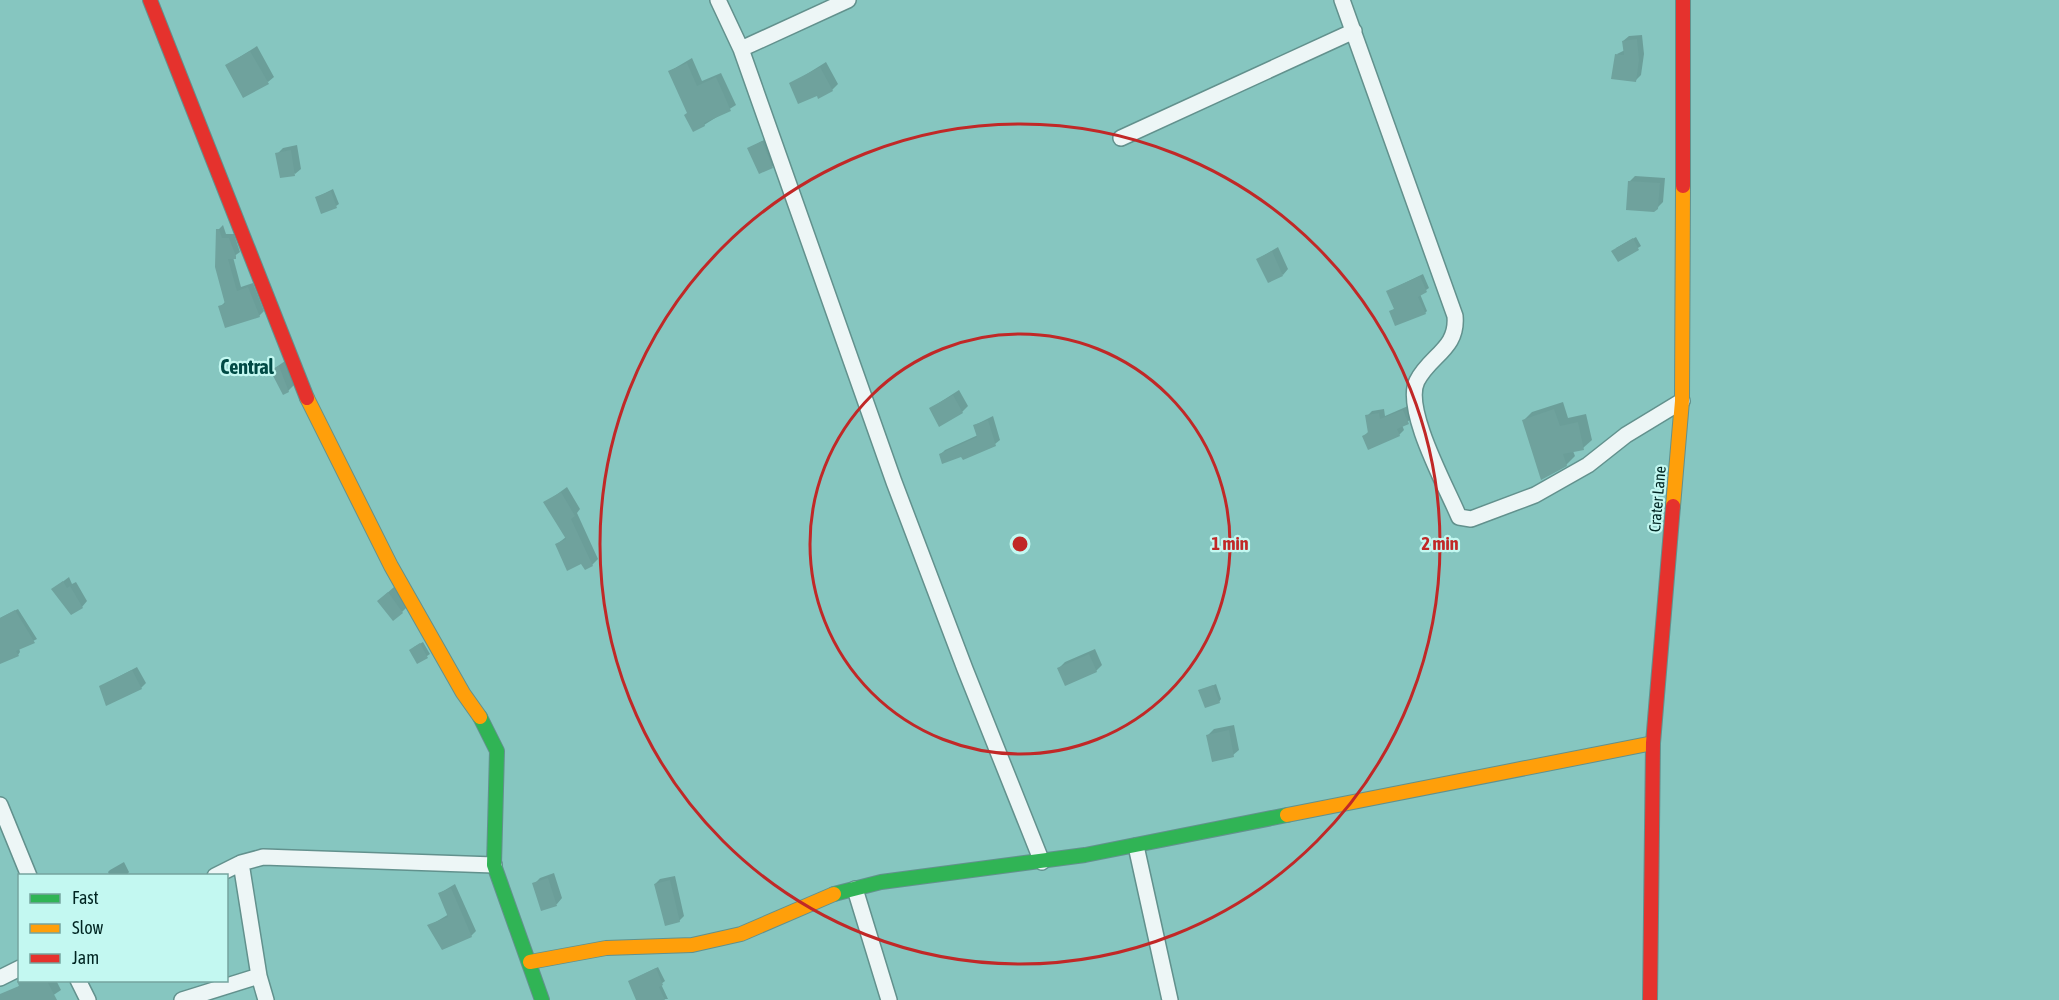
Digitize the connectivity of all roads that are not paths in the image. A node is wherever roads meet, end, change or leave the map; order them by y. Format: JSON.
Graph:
{"nodes":[{"id":1,"x":150,"y":0,"type":"edge"},
{"id":2,"x":718,"y":0,"type":"edge"},
{"id":3,"x":848,"y":0,"type":"edge"},
{"id":4,"x":1342,"y":0,"type":"edge"},
{"id":5,"x":1683,"y":0,"type":"edge"},
{"id":6,"x":1354,"y":31,"type":"junction"},
{"id":7,"x":741,"y":50,"type":"junction"},
{"id":8,"x":1121,"y":138,"type":"dead end"},
{"id":9,"x":1682,"y":401,"type":"junction"},
{"id":10,"x":1653,"y":743,"type":"junction"},
{"id":11,"x":2,"y":814,"type":"edge"},
{"id":12,"x":1136,"y":846,"type":"junction"},
{"id":13,"x":1042,"y":862,"type":"junction"},
{"id":14,"x":241,"y":863,"type":"junction"},
{"id":15,"x":494,"y":865,"type":"junction"},
{"id":16,"x":29,"y":874,"type":"edge"},
{"id":17,"x":219,"y":874,"type":"edge"},
{"id":18,"x":855,"y":889,"type":"junction"},
{"id":19,"x":530,"y":962,"type":"junction"},
{"id":20,"x":18,"y":969,"type":"edge"},
{"id":21,"x":259,"y":976,"type":"junction"},
{"id":22,"x":0,"y":978,"type":"edge"},
{"id":23,"x":79,"y":982,"type":"edge"},
{"id":24,"x":88,"y":1000,"type":"edge"},
{"id":25,"x":182,"y":1000,"type":"edge"},
{"id":26,"x":266,"y":1000,"type":"edge"},
{"id":27,"x":542,"y":1000,"type":"edge"},
{"id":28,"x":889,"y":1000,"type":"edge"},
{"id":29,"x":1170,"y":1000,"type":"edge"},
{"id":30,"x":1650,"y":1000,"type":"edge"}],
"edges":[{"from":1,"to":15,"type":"street"},
{"from":2,"to":7,"type":"street"},
{"from":3,"to":7,"type":"street"},
{"from":4,"to":6,"type":"street"},
{"from":5,"to":9,"type":"street","name":"Crater Lane"},
{"from":6,"to":8,"type":"street"},
{"from":6,"to":9,"type":"street"},
{"from":7,"to":13,"type":"street"},
{"from":9,"to":10,"type":"street","name":"Crater Lane"},
{"from":10,"to":12,"type":"street"},
{"from":10,"to":30,"type":"street","name":"Crater Lane"},
{"from":11,"to":16,"type":"street"},
{"from":12,"to":13,"type":"street"},
{"from":12,"to":29,"type":"street"},
{"from":13,"to":18,"type":"street"},
{"from":14,"to":15,"type":"street"},
{"from":14,"to":17,"type":"street"},
{"from":14,"to":21,"type":"street"},
{"from":15,"to":19,"type":"street"},
{"from":18,"to":19,"type":"street"},
{"from":18,"to":28,"type":"street"},
{"from":19,"to":27,"type":"street"},
{"from":20,"to":22,"type":"street"},
{"from":21,"to":25,"type":"street"},
{"from":21,"to":26,"type":"street"},
{"from":23,"to":24,"type":"street"}]}
